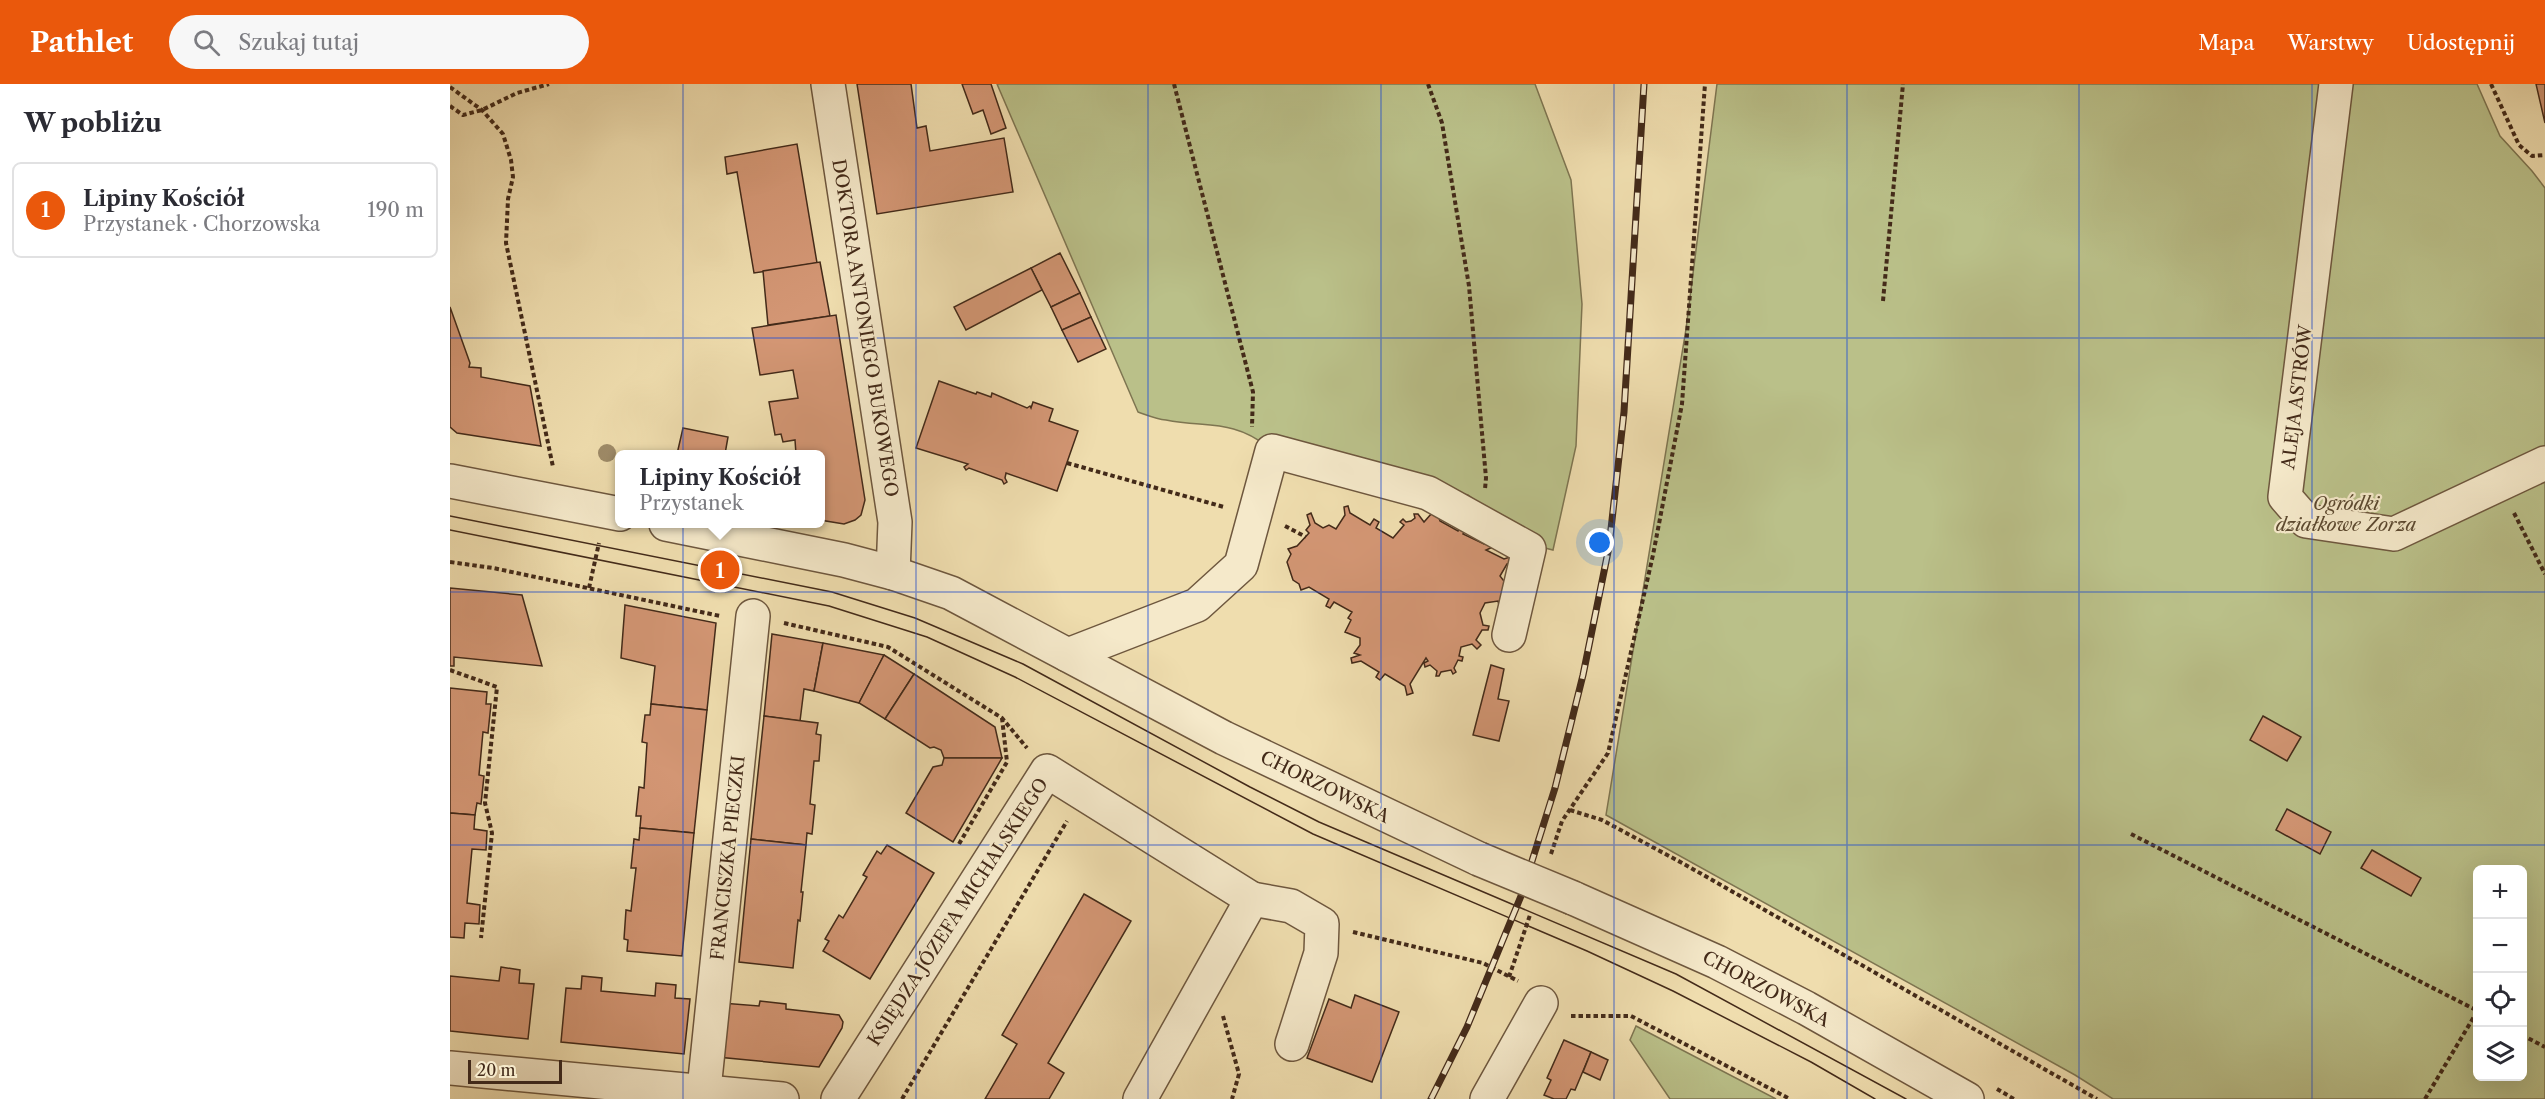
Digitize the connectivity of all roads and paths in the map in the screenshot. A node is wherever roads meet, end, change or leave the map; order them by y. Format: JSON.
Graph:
{"nodes":[{"id":1,"x":549,"y":84,"type":"edge"},
{"id":2,"x":828,"y":84,"type":"edge"},
{"id":3,"x":1174,"y":84,"type":"edge"},
{"id":4,"x":1428,"y":84,"type":"edge"},
{"id":5,"x":1705,"y":84,"type":"edge"},
{"id":6,"x":1903,"y":84,"type":"edge"},
{"id":7,"x":2336,"y":84,"type":"edge"},
{"id":8,"x":2491,"y":84,"type":"edge"},
{"id":9,"x":450,"y":87,"type":"edge"},
{"id":10,"x":450,"y":106,"type":"edge"},
{"id":11,"x":482,"y":110,"type":"junction"},
{"id":12,"x":2545,"y":154,"type":"edge"},
{"id":13,"x":1883,"y":301,"type":"dead end"},
{"id":14,"x":1272,"y":451,"type":"junction"},
{"id":15,"x":1067,"y":463,"type":"dead end"},
{"id":16,"x":2545,"y":463,"type":"edge"},
{"id":17,"x":553,"y":467,"type":"dead end"},
{"id":18,"x":450,"y":481,"type":"edge"},
{"id":19,"x":2500,"y":485,"type":"junction"},
{"id":20,"x":615,"y":513,"type":"edge"},
{"id":21,"x":1255,"y":516,"type":"junction"},
{"id":22,"x":1481,"y":521,"type":"junction"},
{"id":23,"x":686,"y":528,"type":"edge"},
{"id":24,"x":1306,"y":537,"type":"dead end"},
{"id":25,"x":450,"y":562,"type":"edge"},
{"id":26,"x":893,"y":573,"type":"junction"},
{"id":27,"x":2545,"y":574,"type":"edge"},
{"id":28,"x":753,"y":616,"type":"junction"},
{"id":29,"x":1509,"y":635,"type":"dead end"},
{"id":30,"x":1068,"y":655,"type":"junction"},
{"id":31,"x":450,"y":670,"type":"edge"},
{"id":32,"x":1002,"y":718,"type":"junction"},
{"id":33,"x":1047,"y":771,"type":"junction"},
{"id":34,"x":1083,"y":794,"type":"junction"},
{"id":35,"x":1570,"y":810,"type":"junction"},
{"id":36,"x":1562,"y":821,"type":"dead end"},
{"id":37,"x":2131,"y":834,"type":"dead end"},
{"id":38,"x":953,"y":853,"type":"dead end"},
{"id":39,"x":1252,"y":899,"type":"junction"},
{"id":40,"x":481,"y":938,"type":"dead end"},
{"id":41,"x":1211,"y":972,"type":"junction"},
{"id":42,"x":1541,"y":1002,"type":"dead end"},
{"id":43,"x":2473,"y":1008,"type":"edge"},
{"id":44,"x":2473,"y":1017,"type":"edge"},
{"id":45,"x":2527,"y":1037,"type":"edge"},
{"id":46,"x":1292,"y":1044,"type":"dead end"},
{"id":47,"x":2545,"y":1047,"type":"edge"},
{"id":48,"x":450,"y":1068,"type":"edge"},
{"id":49,"x":1145,"y":1091,"type":"edge"},
{"id":50,"x":703,"y":1096,"type":"edge"},
{"id":51,"x":782,"y":1099,"type":"edge"},
{"id":52,"x":838,"y":1099,"type":"edge"},
{"id":53,"x":902,"y":1099,"type":"edge"},
{"id":54,"x":1232,"y":1099,"type":"edge"},
{"id":55,"x":1487,"y":1099,"type":"edge"},
{"id":56,"x":1967,"y":1099,"type":"edge"},
{"id":57,"x":2097,"y":1099,"type":"edge"},
{"id":58,"x":2425,"y":1099,"type":"edge"}],
"edges":[{"from":1,"to":11,"type":"path"},
{"from":2,"to":26,"type":"street","name":"DOKTORA ANTONIEGO BUKOWEGO"},
{"from":3,"to":14,"type":"path"},
{"from":4,"to":22,"type":"path"},
{"from":5,"to":35,"type":"path"},
{"from":6,"to":13,"type":"path"},
{"from":7,"to":19,"type":"street","name":"ALEJA ASTRÓW"},
{"from":8,"to":12,"type":"path"},
{"from":9,"to":11,"type":"path"},
{"from":10,"to":11,"type":"path"},
{"from":11,"to":17,"type":"path"},
{"from":14,"to":21,"type":"street"},
{"from":14,"to":22,"type":"street"},
{"from":15,"to":21,"type":"path"},
{"from":16,"to":19,"type":"street","name":"ALEJA ASTRÓW"},
{"from":18,"to":20,"type":"street"},
{"from":19,"to":27,"type":"path"},
{"from":21,"to":24,"type":"path"},
{"from":21,"to":30,"type":"street"},
{"from":22,"to":29,"type":"street"},
{"from":23,"to":26,"type":"street","name":"CHORZOWSKA"},
{"from":25,"to":28,"type":"path"},
{"from":26,"to":30,"type":"street","name":"CHORZOWSKA"},
{"from":28,"to":32,"type":"path"},
{"from":28,"to":50,"type":"street","name":"FRANCISZKA PIECZKI"},
{"from":30,"to":56,"type":"street","name":"CHORZOWSKA","bridge":true},
{"from":31,"to":40,"type":"path"},
{"from":32,"to":33,"type":"path"},
{"from":32,"to":38,"type":"path"},
{"from":33,"to":34,"type":"street","name":"KSIĘDZA JÓZEFA MICHALSKIEGO"},
{"from":33,"to":52,"type":"street","name":"KSIĘDZA JÓZEFA MICHALSKIEGO"},
{"from":34,"to":39,"type":"street","name":"KSIĘDZA JÓZEFA MICHALSKIEGO"},
{"from":34,"to":53,"type":"path"},
{"from":35,"to":36,"type":"path"},
{"from":35,"to":57,"type":"path"},
{"from":37,"to":43,"type":"path"},
{"from":39,"to":41,"type":"street"},
{"from":39,"to":46,"type":"street"},
{"from":41,"to":49,"type":"street"},
{"from":41,"to":54,"type":"path"},
{"from":42,"to":55,"type":"street"},
{"from":44,"to":58,"type":"path"},
{"from":45,"to":47,"type":"path"},
{"from":48,"to":50,"type":"street"},
{"from":50,"to":51,"type":"street"}]}
